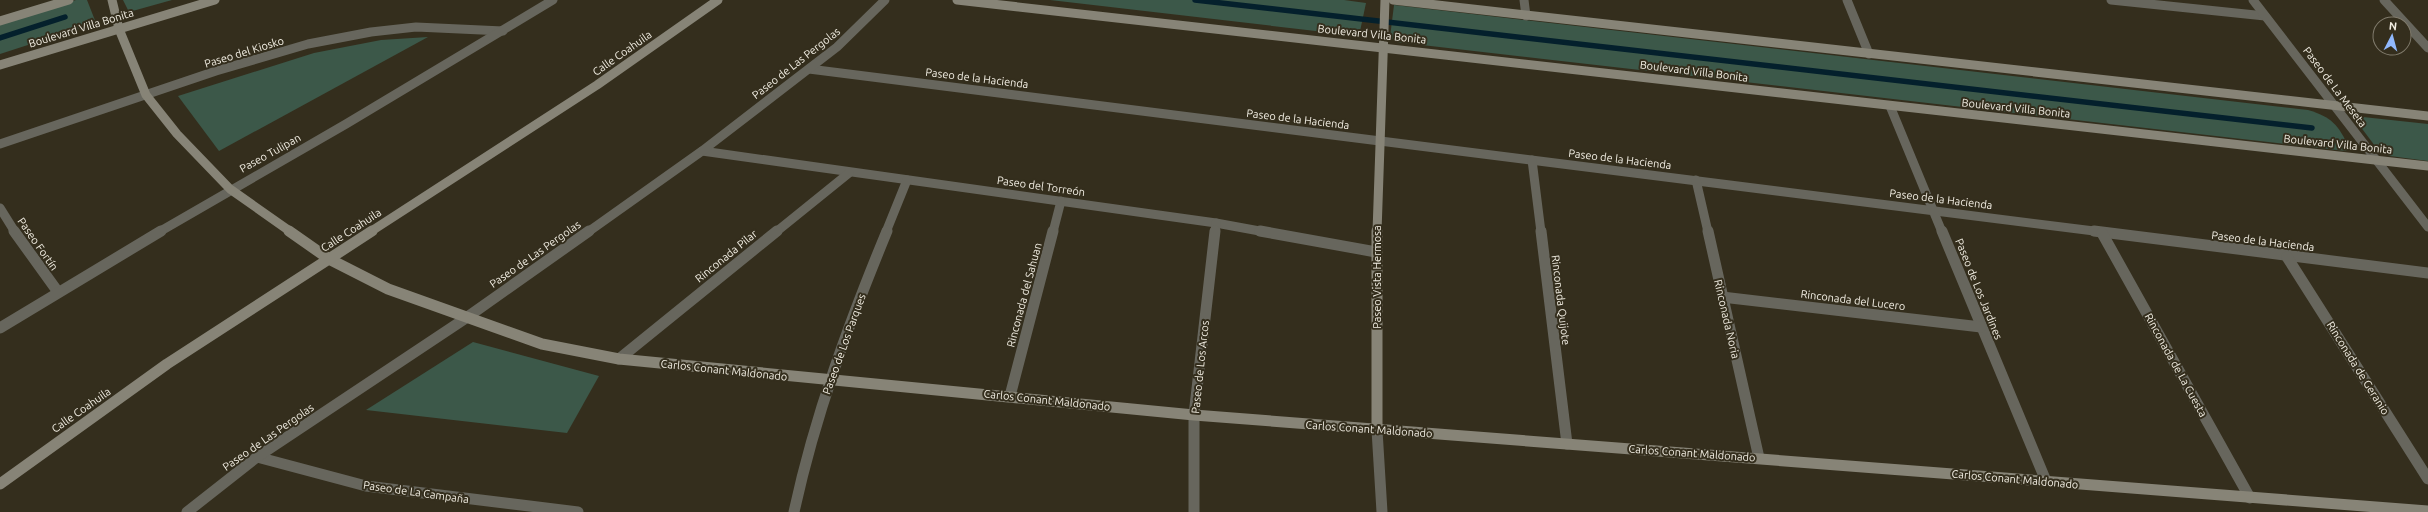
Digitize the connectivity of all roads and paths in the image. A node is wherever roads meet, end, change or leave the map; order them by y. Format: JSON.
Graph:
{"nodes":[{"id":1,"x":69,"y":0,"type":"edge"},
{"id":2,"x":112,"y":0,"type":"edge"},
{"id":3,"x":215,"y":0,"type":"edge"},
{"id":4,"x":553,"y":0,"type":"edge"},
{"id":5,"x":718,"y":0,"type":"edge"},
{"id":6,"x":885,"y":0,"type":"edge"},
{"id":7,"x":957,"y":0,"type":"edge"},
{"id":8,"x":1524,"y":0,"type":"edge"},
{"id":9,"x":1847,"y":0,"type":"edge"},
{"id":10,"x":2114,"y":0,"type":"edge"},
{"id":11,"x":2253,"y":0,"type":"edge"},
{"id":12,"x":2384,"y":0,"type":"edge"},
{"id":13,"x":1388,"y":1,"type":"edge"},
{"id":14,"x":1526,"y":16,"type":"junction"},
{"id":15,"x":2265,"y":16,"type":"junction"},
{"id":16,"x":0,"y":21,"type":"edge"},
{"id":17,"x":117,"y":24,"type":"junction"},
{"id":18,"x":503,"y":31,"type":"junction"},
{"id":19,"x":1382,"y":45,"type":"junction"},
{"id":20,"x":2428,"y":48,"type":"edge"},
{"id":21,"x":1869,"y":54,"type":"junction"},
{"id":22,"x":0,"y":65,"type":"edge"},
{"id":23,"x":808,"y":70,"type":"junction"},
{"id":24,"x":146,"y":95,"type":"junction"},
{"id":25,"x":1890,"y":106,"type":"junction"},
{"id":26,"x":2336,"y":106,"type":"junction"},
{"id":27,"x":2428,"y":116,"type":"edge"},
{"id":28,"x":1379,"y":141,"type":"junction"},
{"id":29,"x":0,"y":144,"type":"edge"},
{"id":30,"x":702,"y":151,"type":"junction"},
{"id":31,"x":1532,"y":160,"type":"junction"},
{"id":32,"x":2376,"y":160,"type":"junction"},
{"id":33,"x":2428,"y":166,"type":"edge"},
{"id":34,"x":849,"y":173,"type":"junction"},
{"id":35,"x":907,"y":180,"type":"junction"},
{"id":36,"x":1696,"y":180,"type":"junction"},
{"id":37,"x":230,"y":188,"type":"junction"},
{"id":38,"x":1061,"y":201,"type":"junction"},
{"id":39,"x":0,"y":208,"type":"edge"},
{"id":40,"x":1934,"y":210,"type":"junction"},
{"id":41,"x":1216,"y":223,"type":"junction"},
{"id":42,"x":2428,"y":227,"type":"edge"},
{"id":43,"x":2102,"y":233,"type":"junction"},
{"id":44,"x":1376,"y":252,"type":"junction"},
{"id":45,"x":2287,"y":257,"type":"junction"},
{"id":46,"x":329,"y":259,"type":"junction"},
{"id":47,"x":2428,"y":273,"type":"edge"},
{"id":48,"x":58,"y":292,"type":"junction"},
{"id":49,"x":1722,"y":297,"type":"junction"},
{"id":50,"x":466,"y":318,"type":"junction"},
{"id":51,"x":1981,"y":327,"type":"junction"},
{"id":52,"x":0,"y":328,"type":"edge"},
{"id":53,"x":619,"y":359,"type":"junction"},
{"id":54,"x":829,"y":381,"type":"junction"},
{"id":55,"x":1010,"y":396,"type":"junction"},
{"id":56,"x":1194,"y":415,"type":"junction"},
{"id":57,"x":1377,"y":430,"type":"junction"},
{"id":58,"x":1567,"y":444,"type":"junction"},
{"id":59,"x":257,"y":457,"type":"junction"},
{"id":60,"x":1759,"y":458,"type":"junction"},
{"id":61,"x":2428,"y":479,"type":"edge"},
{"id":62,"x":2046,"y":481,"type":"junction"},
{"id":63,"x":0,"y":484,"type":"edge"},
{"id":64,"x":2250,"y":498,"type":"junction"},
{"id":65,"x":2428,"y":511,"type":"edge"},
{"id":66,"x":187,"y":512,"type":"edge"},
{"id":67,"x":578,"y":512,"type":"edge"},
{"id":68,"x":794,"y":512,"type":"edge"},
{"id":69,"x":1194,"y":512,"type":"edge"},
{"id":70,"x":1382,"y":512,"type":"edge"}],
"edges":[{"from":1,"to":16,"type":"street"},
{"from":2,"to":17,"type":"street","name":"Carlos Conant Maldonado"},
{"from":3,"to":17,"type":"street","name":"Boulevard Villa Bonita"},
{"from":4,"to":18,"type":"street","name":"Paseo Tulipan"},
{"from":5,"to":46,"type":"street","name":"Calle Coahuila"},
{"from":6,"to":23,"type":"street","name":"Paseo de Las Pergolas"},
{"from":7,"to":19,"type":"street","name":"Boulevard Villa Bonita"},
{"from":8,"to":14,"type":"street"},
{"from":9,"to":21,"type":"street"},
{"from":10,"to":15,"type":"street"},
{"from":11,"to":15,"type":"street","name":"Paseo de La Meseta"},
{"from":12,"to":20,"type":"street"},
{"from":13,"to":14,"type":"street"},
{"from":13,"to":19,"type":"street","name":"Paseo Vista Hermosa"},
{"from":14,"to":21,"type":"street"},
{"from":15,"to":26,"type":"street","name":"Paseo de La Meseta"},
{"from":17,"to":22,"type":"street","name":"Boulevard Villa Bonita"},
{"from":17,"to":24,"type":"street","name":"Carlos Conant Maldonado"},
{"from":18,"to":24,"type":"street","name":"Paseo del Kiosko"},
{"from":18,"to":37,"type":"street","name":"Paseo Tulipan"},
{"from":19,"to":25,"type":"street","name":"Boulevard Villa Bonita"},
{"from":19,"to":28,"type":"street","name":"Paseo Vista Hermosa"},
{"from":21,"to":26,"type":"street"},
{"from":23,"to":28,"type":"street","name":"Paseo de la Hacienda"},
{"from":23,"to":30,"type":"street","name":"Paseo de Las Pergolas"},
{"from":24,"to":29,"type":"street","name":"Paseo del Kiosko"},
{"from":24,"to":37,"type":"street","name":"Carlos Conant Maldonado"},
{"from":25,"to":32,"type":"street","name":"Boulevard Villa Bonita"},
{"from":25,"to":40,"type":"street","name":"Paseo de Los Jardines"},
{"from":26,"to":27,"type":"street"},
{"from":26,"to":32,"type":"street","name":"Paseo de La Meseta"},
{"from":28,"to":31,"type":"street","name":"Paseo de la Hacienda"},
{"from":28,"to":44,"type":"street","name":"Paseo Vista Hermosa"},
{"from":30,"to":34,"type":"street","name":"Paseo del Torreón"},
{"from":30,"to":50,"type":"street","name":"Paseo de Las Pergolas"},
{"from":31,"to":36,"type":"street","name":"Paseo de la Hacienda"},
{"from":31,"to":58,"type":"street","name":"Rinconada Quijote"},
{"from":32,"to":33,"type":"street","name":"Boulevard Villa Bonita"},
{"from":32,"to":42,"type":"street","name":"Paseo de La Meseta"},
{"from":34,"to":35,"type":"street","name":"Paseo del Torreón"},
{"from":34,"to":53,"type":"street","name":"Rinconada Pilar"},
{"from":35,"to":38,"type":"street","name":"Paseo del Torreón"},
{"from":35,"to":54,"type":"street","name":"Paseo de Los Parques"},
{"from":36,"to":40,"type":"street","name":"Paseo de la Hacienda"},
{"from":36,"to":49,"type":"street","name":"Rinconada Noria"},
{"from":37,"to":46,"type":"street","name":"Carlos Conant Maldonado"},
{"from":37,"to":48,"type":"street","name":"Paseo Tulipan"},
{"from":38,"to":41,"type":"street","name":"Paseo del Torreón"},
{"from":38,"to":55,"type":"street","name":"Rinconada del Sahuan"},
{"from":39,"to":48,"type":"street","name":"Paseo Fortín"},
{"from":40,"to":43,"type":"street","name":"Paseo de la Hacienda"},
{"from":40,"to":51,"type":"street","name":"Paseo de Los Jardines"},
{"from":41,"to":44,"type":"street","name":"Paseo del Torreón"},
{"from":41,"to":56,"type":"street","name":"Paseo de Los Arcos"},
{"from":43,"to":45,"type":"street","name":"Paseo de la Hacienda"},
{"from":43,"to":64,"type":"street","name":"Rinconada de La Cuesta"},
{"from":44,"to":57,"type":"street","name":"Paseo Vista Hermosa"},
{"from":45,"to":47,"type":"street","name":"Paseo de la Hacienda"},
{"from":45,"to":61,"type":"street","name":"Rinconada de Geranio"},
{"from":46,"to":50,"type":"street","name":"Carlos Conant Maldonado"},
{"from":46,"to":63,"type":"street","name":"Calle Coahuila"},
{"from":48,"to":52,"type":"street","name":"Paseo Tulipan"},
{"from":49,"to":51,"type":"street","name":"Rinconada del Lucero"},
{"from":49,"to":60,"type":"street","name":"Rinconada Noria"},
{"from":50,"to":53,"type":"street","name":"Carlos Conant Maldonado"},
{"from":50,"to":59,"type":"street","name":"Paseo de Las Pergolas"},
{"from":51,"to":62,"type":"street","name":"Paseo de Los Jardines"},
{"from":53,"to":54,"type":"street","name":"Carlos Conant Maldonado"},
{"from":54,"to":55,"type":"street","name":"Carlos Conant Maldonado"},
{"from":54,"to":68,"type":"street","name":"Paseo de Los Parques"},
{"from":55,"to":56,"type":"street","name":"Carlos Conant Maldonado"},
{"from":56,"to":57,"type":"street","name":"Carlos Conant Maldonado"},
{"from":56,"to":69,"type":"street","name":"Paseo de Los Arcos"},
{"from":57,"to":58,"type":"street","name":"Carlos Conant Maldonado"},
{"from":57,"to":70,"type":"street","name":"Paseo Vista Hermosa"},
{"from":58,"to":60,"type":"street","name":"Carlos Conant Maldonado"},
{"from":59,"to":66,"type":"street","name":"Paseo de Las Pergolas"},
{"from":59,"to":67,"type":"street","name":"Paseo de La Campaña"},
{"from":60,"to":62,"type":"street","name":"Carlos Conant Maldonado"},
{"from":62,"to":64,"type":"street","name":"Carlos Conant Maldonado"},
{"from":64,"to":65,"type":"street","name":"Carlos Conant Maldonado"}]}
